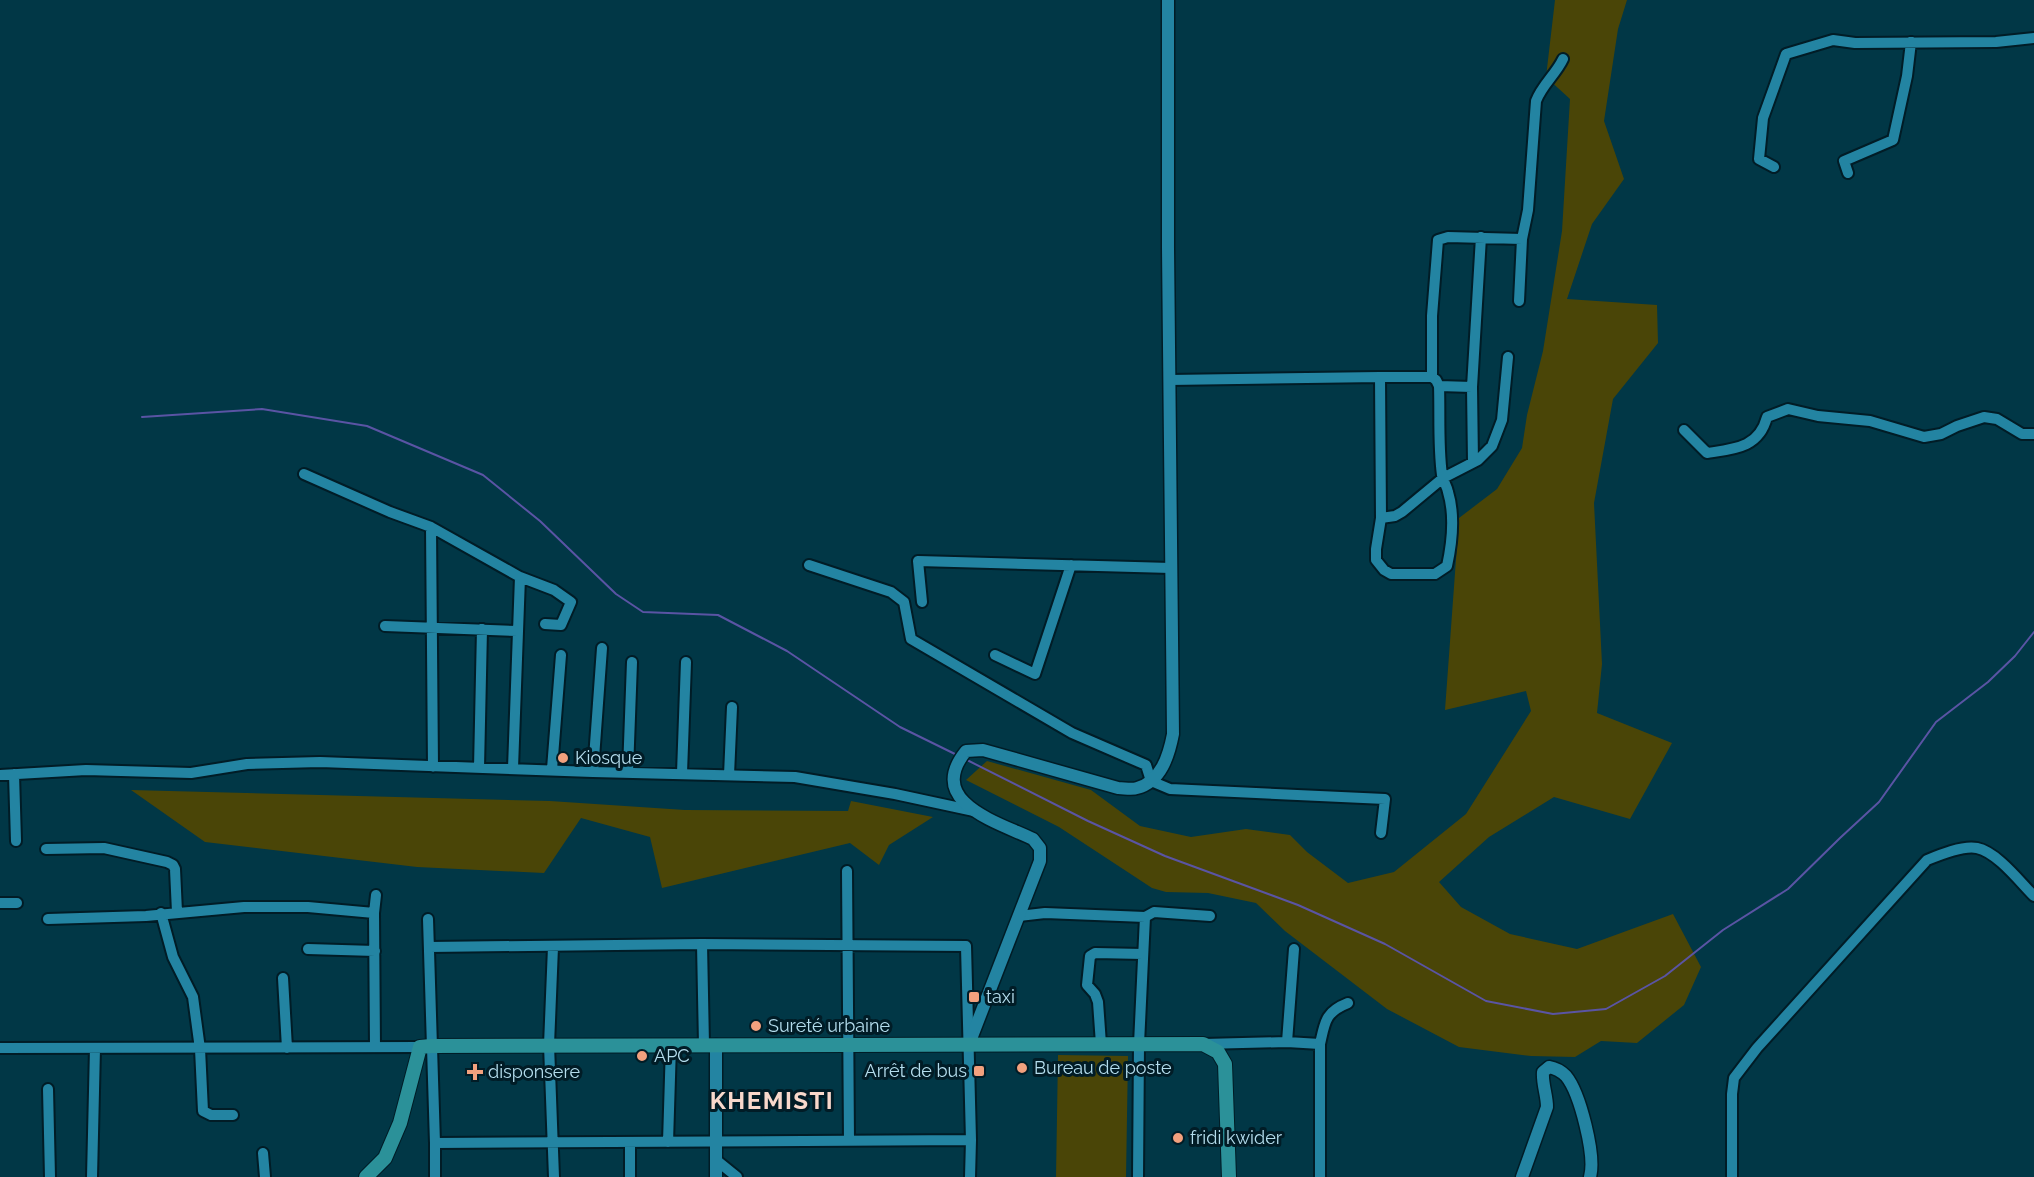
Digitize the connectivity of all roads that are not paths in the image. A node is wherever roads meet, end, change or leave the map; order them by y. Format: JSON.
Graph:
{"nodes":[{"id":1,"x":1168,"y":0,"type":"edge"},
{"id":2,"x":2034,"y":38,"type":"edge"},
{"id":3,"x":1911,"y":42,"type":"junction"},
{"id":4,"x":1563,"y":59,"type":"dead end"},
{"id":5,"x":1774,"y":167,"type":"dead end"},
{"id":6,"x":1848,"y":173,"type":"dead end"},
{"id":7,"x":1481,"y":237,"type":"junction"},
{"id":8,"x":1522,"y":239,"type":"junction"},
{"id":9,"x":1519,"y":301,"type":"dead end"},
{"id":10,"x":1508,"y":357,"type":"dead end"},
{"id":11,"x":1380,"y":377,"type":"junction"},
{"id":12,"x":1432,"y":377,"type":"junction"},
{"id":13,"x":1169,"y":381,"type":"junction"},
{"id":14,"x":1439,"y":386,"type":"junction"},
{"id":15,"x":1472,"y":387,"type":"junction"},
{"id":16,"x":1684,"y":430,"type":"dead end"},
{"id":17,"x":2034,"y":435,"type":"edge"},
{"id":18,"x":1473,"y":462,"type":"junction"},
{"id":19,"x":304,"y":474,"type":"dead end"},
{"id":20,"x":1443,"y":478,"type":"junction"},
{"id":21,"x":1381,"y":518,"type":"junction"},
{"id":22,"x":431,"y":527,"type":"junction"},
{"id":23,"x":809,"y":565,"type":"dead end"},
{"id":24,"x":1071,"y":565,"type":"junction"},
{"id":25,"x":1171,"y":568,"type":"junction"},
{"id":26,"x":520,"y":577,"type":"junction"},
{"id":27,"x":922,"y":602,"type":"dead end"},
{"id":28,"x":545,"y":624,"type":"dead end"},
{"id":29,"x":385,"y":626,"type":"dead end"},
{"id":30,"x":432,"y":628,"type":"junction"},
{"id":31,"x":482,"y":629,"type":"junction"},
{"id":32,"x":517,"y":630,"type":"junction"},
{"id":33,"x":603,"y":648,"type":"dead end"},
{"id":34,"x":561,"y":655,"type":"dead end"},
{"id":35,"x":995,"y":655,"type":"dead end"},
{"id":36,"x":632,"y":662,"type":"dead end"},
{"id":37,"x":686,"y":662,"type":"dead end"},
{"id":38,"x":732,"y":708,"type":"dead end"},
{"id":39,"x":433,"y":767,"type":"junction"},
{"id":40,"x":479,"y":768,"type":"junction"},
{"id":41,"x":513,"y":768,"type":"junction"},
{"id":42,"x":552,"y":769,"type":"junction"},
{"id":43,"x":628,"y":771,"type":"junction"},
{"id":44,"x":593,"y":772,"type":"junction"},
{"id":45,"x":682,"y":773,"type":"junction"},
{"id":46,"x":14,"y":774,"type":"junction"},
{"id":47,"x":0,"y":775,"type":"edge"},
{"id":48,"x":729,"y":775,"type":"junction"},
{"id":49,"x":1151,"y":781,"type":"junction"},
{"id":50,"x":974,"y":811,"type":"junction"},
{"id":51,"x":1381,"y":833,"type":"dead end"},
{"id":52,"x":16,"y":841,"type":"dead end"},
{"id":53,"x":46,"y":849,"type":"dead end"},
{"id":54,"x":847,"y":871,"type":"dead end"},
{"id":55,"x":376,"y":895,"type":"dead end"},
{"id":56,"x":2034,"y":896,"type":"edge"},
{"id":57,"x":0,"y":903,"type":"edge"},
{"id":58,"x":17,"y":903,"type":"dead end"},
{"id":59,"x":177,"y":912,"type":"junction"},
{"id":60,"x":161,"y":913,"type":"junction"},
{"id":61,"x":375,"y":913,"type":"junction"},
{"id":62,"x":1019,"y":916,"type":"junction"},
{"id":63,"x":1210,"y":916,"type":"dead end"},
{"id":64,"x":1144,"y":917,"type":"junction"},
{"id":65,"x":48,"y":919,"type":"dead end"},
{"id":66,"x":428,"y":919,"type":"dead end"},
{"id":67,"x":702,"y":944,"type":"junction"},
{"id":68,"x":847,"y":946,"type":"junction"},
{"id":69,"x":429,"y":947,"type":"junction"},
{"id":70,"x":553,"y":947,"type":"junction"},
{"id":71,"x":308,"y":949,"type":"dead end"},
{"id":72,"x":1294,"y":949,"type":"dead end"},
{"id":73,"x":375,"y":951,"type":"junction"},
{"id":74,"x":1143,"y":954,"type":"junction"},
{"id":75,"x":283,"y":978,"type":"dead end"},
{"id":76,"x":1348,"y":1003,"type":"dead end"},
{"id":77,"x":1287,"y":1042,"type":"junction"},
{"id":78,"x":847,"y":1044,"type":"junction"},
{"id":79,"x":969,"y":1044,"type":"junction"},
{"id":80,"x":1101,"y":1044,"type":"junction"},
{"id":81,"x":1139,"y":1044,"type":"junction"},
{"id":82,"x":1203,"y":1044,"type":"junction"},
{"id":83,"x":1320,"y":1044,"type":"junction"},
{"id":84,"x":549,"y":1045,"type":"junction"},
{"id":85,"x":671,"y":1045,"type":"junction"},
{"id":86,"x":710,"y":1045,"type":"junction"},
{"id":87,"x":426,"y":1046,"type":"junction"},
{"id":88,"x":375,"y":1047,"type":"junction"},
{"id":89,"x":0,"y":1048,"type":"edge"},
{"id":90,"x":95,"y":1048,"type":"junction"},
{"id":91,"x":200,"y":1048,"type":"junction"},
{"id":92,"x":287,"y":1048,"type":"junction"},
{"id":93,"x":48,"y":1089,"type":"dead end"},
{"id":94,"x":233,"y":1115,"type":"dead end"},
{"id":95,"x":849,"y":1140,"type":"junction"},
{"id":96,"x":971,"y":1140,"type":"junction"},
{"id":97,"x":716,"y":1141,"type":"junction"},
{"id":98,"x":630,"y":1142,"type":"junction"},
{"id":99,"x":668,"y":1142,"type":"junction"},
{"id":100,"x":435,"y":1143,"type":"junction"},
{"id":101,"x":554,"y":1143,"type":"junction"},
{"id":102,"x":263,"y":1153,"type":"dead end"},
{"id":103,"x":716,"y":1160,"type":"junction"},
{"id":104,"x":50,"y":1177,"type":"edge"},
{"id":105,"x":92,"y":1177,"type":"edge"},
{"id":106,"x":265,"y":1177,"type":"edge"},
{"id":107,"x":366,"y":1177,"type":"edge"},
{"id":108,"x":435,"y":1177,"type":"edge"},
{"id":109,"x":554,"y":1177,"type":"edge"},
{"id":110,"x":630,"y":1177,"type":"edge"},
{"id":111,"x":716,"y":1177,"type":"edge"},
{"id":112,"x":736,"y":1177,"type":"edge"},
{"id":113,"x":970,"y":1177,"type":"edge"},
{"id":114,"x":1138,"y":1177,"type":"edge"},
{"id":115,"x":1228,"y":1177,"type":"edge"},
{"id":116,"x":1320,"y":1177,"type":"edge"},
{"id":117,"x":1522,"y":1177,"type":"edge"},
{"id":118,"x":1590,"y":1177,"type":"edge"},
{"id":119,"x":1732,"y":1177,"type":"edge"}],
"edges":[{"from":1,"to":13,"type":"street"},
{"from":2,"to":3,"type":"street"},
{"from":3,"to":5,"type":"street"},
{"from":3,"to":6,"type":"street"},
{"from":4,"to":8,"type":"street"},
{"from":7,"to":8,"type":"street"},
{"from":7,"to":12,"type":"street"},
{"from":7,"to":15,"type":"street"},
{"from":8,"to":9,"type":"street"},
{"from":10,"to":18,"type":"street"},
{"from":11,"to":12,"type":"street"},
{"from":11,"to":13,"type":"street"},
{"from":11,"to":21,"type":"street"},
{"from":12,"to":14,"type":"street"},
{"from":13,"to":25,"type":"street"},
{"from":14,"to":15,"type":"street"},
{"from":14,"to":20,"type":"street"},
{"from":15,"to":18,"type":"street"},
{"from":16,"to":17,"type":"street"},
{"from":18,"to":20,"type":"street"},
{"from":19,"to":22,"type":"street"},
{"from":20,"to":21,"type":"street"},
{"from":20,"to":21,"type":"street"},
{"from":22,"to":26,"type":"street"},
{"from":22,"to":30,"type":"street"},
{"from":23,"to":49,"type":"street"},
{"from":24,"to":25,"type":"street"},
{"from":24,"to":27,"type":"street"},
{"from":24,"to":35,"type":"street"},
{"from":25,"to":49,"type":"street"},
{"from":26,"to":28,"type":"street"},
{"from":26,"to":32,"type":"street"},
{"from":29,"to":30,"type":"street"},
{"from":30,"to":31,"type":"street"},
{"from":30,"to":39,"type":"street"},
{"from":31,"to":32,"type":"street"},
{"from":31,"to":40,"type":"street"},
{"from":32,"to":41,"type":"street"},
{"from":33,"to":44,"type":"street"},
{"from":34,"to":42,"type":"street"},
{"from":36,"to":43,"type":"street"},
{"from":37,"to":45,"type":"street"},
{"from":38,"to":48,"type":"street"},
{"from":39,"to":40,"type":"street"},
{"from":39,"to":46,"type":"street"},
{"from":40,"to":41,"type":"street"},
{"from":41,"to":42,"type":"street"},
{"from":42,"to":44,"type":"street"},
{"from":43,"to":44,"type":"street"},
{"from":43,"to":45,"type":"street"},
{"from":45,"to":48,"type":"street"},
{"from":46,"to":47,"type":"street"},
{"from":46,"to":52,"type":"street"},
{"from":48,"to":50,"type":"street"},
{"from":49,"to":50,"type":"street"},
{"from":49,"to":51,"type":"street"},
{"from":50,"to":62,"type":"street"},
{"from":53,"to":59,"type":"street"},
{"from":54,"to":68,"type":"street"},
{"from":55,"to":61,"type":"street"},
{"from":56,"to":119,"type":"street"},
{"from":57,"to":58,"type":"street"},
{"from":59,"to":60,"type":"street"},
{"from":59,"to":61,"type":"street"},
{"from":60,"to":65,"type":"street"},
{"from":60,"to":91,"type":"street"},
{"from":61,"to":73,"type":"street"},
{"from":62,"to":64,"type":"street"},
{"from":62,"to":79,"type":"street"},
{"from":63,"to":64,"type":"street"},
{"from":64,"to":74,"type":"street"},
{"from":66,"to":69,"type":"street"},
{"from":67,"to":68,"type":"street"},
{"from":67,"to":70,"type":"street"},
{"from":67,"to":86,"type":"street"},
{"from":68,"to":78,"type":"street"},
{"from":68,"to":79,"type":"street"},
{"from":69,"to":70,"type":"street"},
{"from":69,"to":87,"type":"street"},
{"from":70,"to":84,"type":"street"},
{"from":71,"to":73,"type":"street"},
{"from":72,"to":77,"type":"street"},
{"from":73,"to":88,"type":"street"},
{"from":74,"to":80,"type":"street"},
{"from":74,"to":81,"type":"street"},
{"from":75,"to":92,"type":"street"},
{"from":76,"to":83,"type":"street"},
{"from":77,"to":82,"type":"street"},
{"from":77,"to":83,"type":"street"},
{"from":78,"to":79,"type":"main road"},
{"from":78,"to":86,"type":"main road"},
{"from":78,"to":95,"type":"street"},
{"from":79,"to":80,"type":"main road"},
{"from":79,"to":96,"type":"street"},
{"from":80,"to":81,"type":"main road"},
{"from":81,"to":82,"type":"main road"},
{"from":81,"to":114,"type":"street"},
{"from":82,"to":115,"type":"main road"},
{"from":83,"to":116,"type":"street"},
{"from":84,"to":85,"type":"main road"},
{"from":84,"to":87,"type":"main road"},
{"from":84,"to":101,"type":"street"},
{"from":85,"to":86,"type":"main road"},
{"from":85,"to":99,"type":"street"},
{"from":86,"to":97,"type":"street"},
{"from":87,"to":88,"type":"street"},
{"from":87,"to":100,"type":"street"},
{"from":87,"to":107,"type":"main road"},
{"from":88,"to":92,"type":"street"},
{"from":89,"to":90,"type":"street"},
{"from":90,"to":91,"type":"street"},
{"from":90,"to":105,"type":"street"},
{"from":91,"to":92,"type":"street"},
{"from":91,"to":94,"type":"street"},
{"from":93,"to":104,"type":"street"},
{"from":95,"to":96,"type":"street"},
{"from":95,"to":97,"type":"street"},
{"from":96,"to":113,"type":"street"},
{"from":97,"to":99,"type":"street"},
{"from":97,"to":103,"type":"street"},
{"from":98,"to":99,"type":"street"},
{"from":98,"to":101,"type":"street"},
{"from":98,"to":110,"type":"street"},
{"from":100,"to":101,"type":"street"},
{"from":100,"to":108,"type":"street"},
{"from":101,"to":109,"type":"street"},
{"from":102,"to":106,"type":"street"},
{"from":103,"to":111,"type":"street"},
{"from":103,"to":112,"type":"street"},
{"from":117,"to":118,"type":"street"}]}
